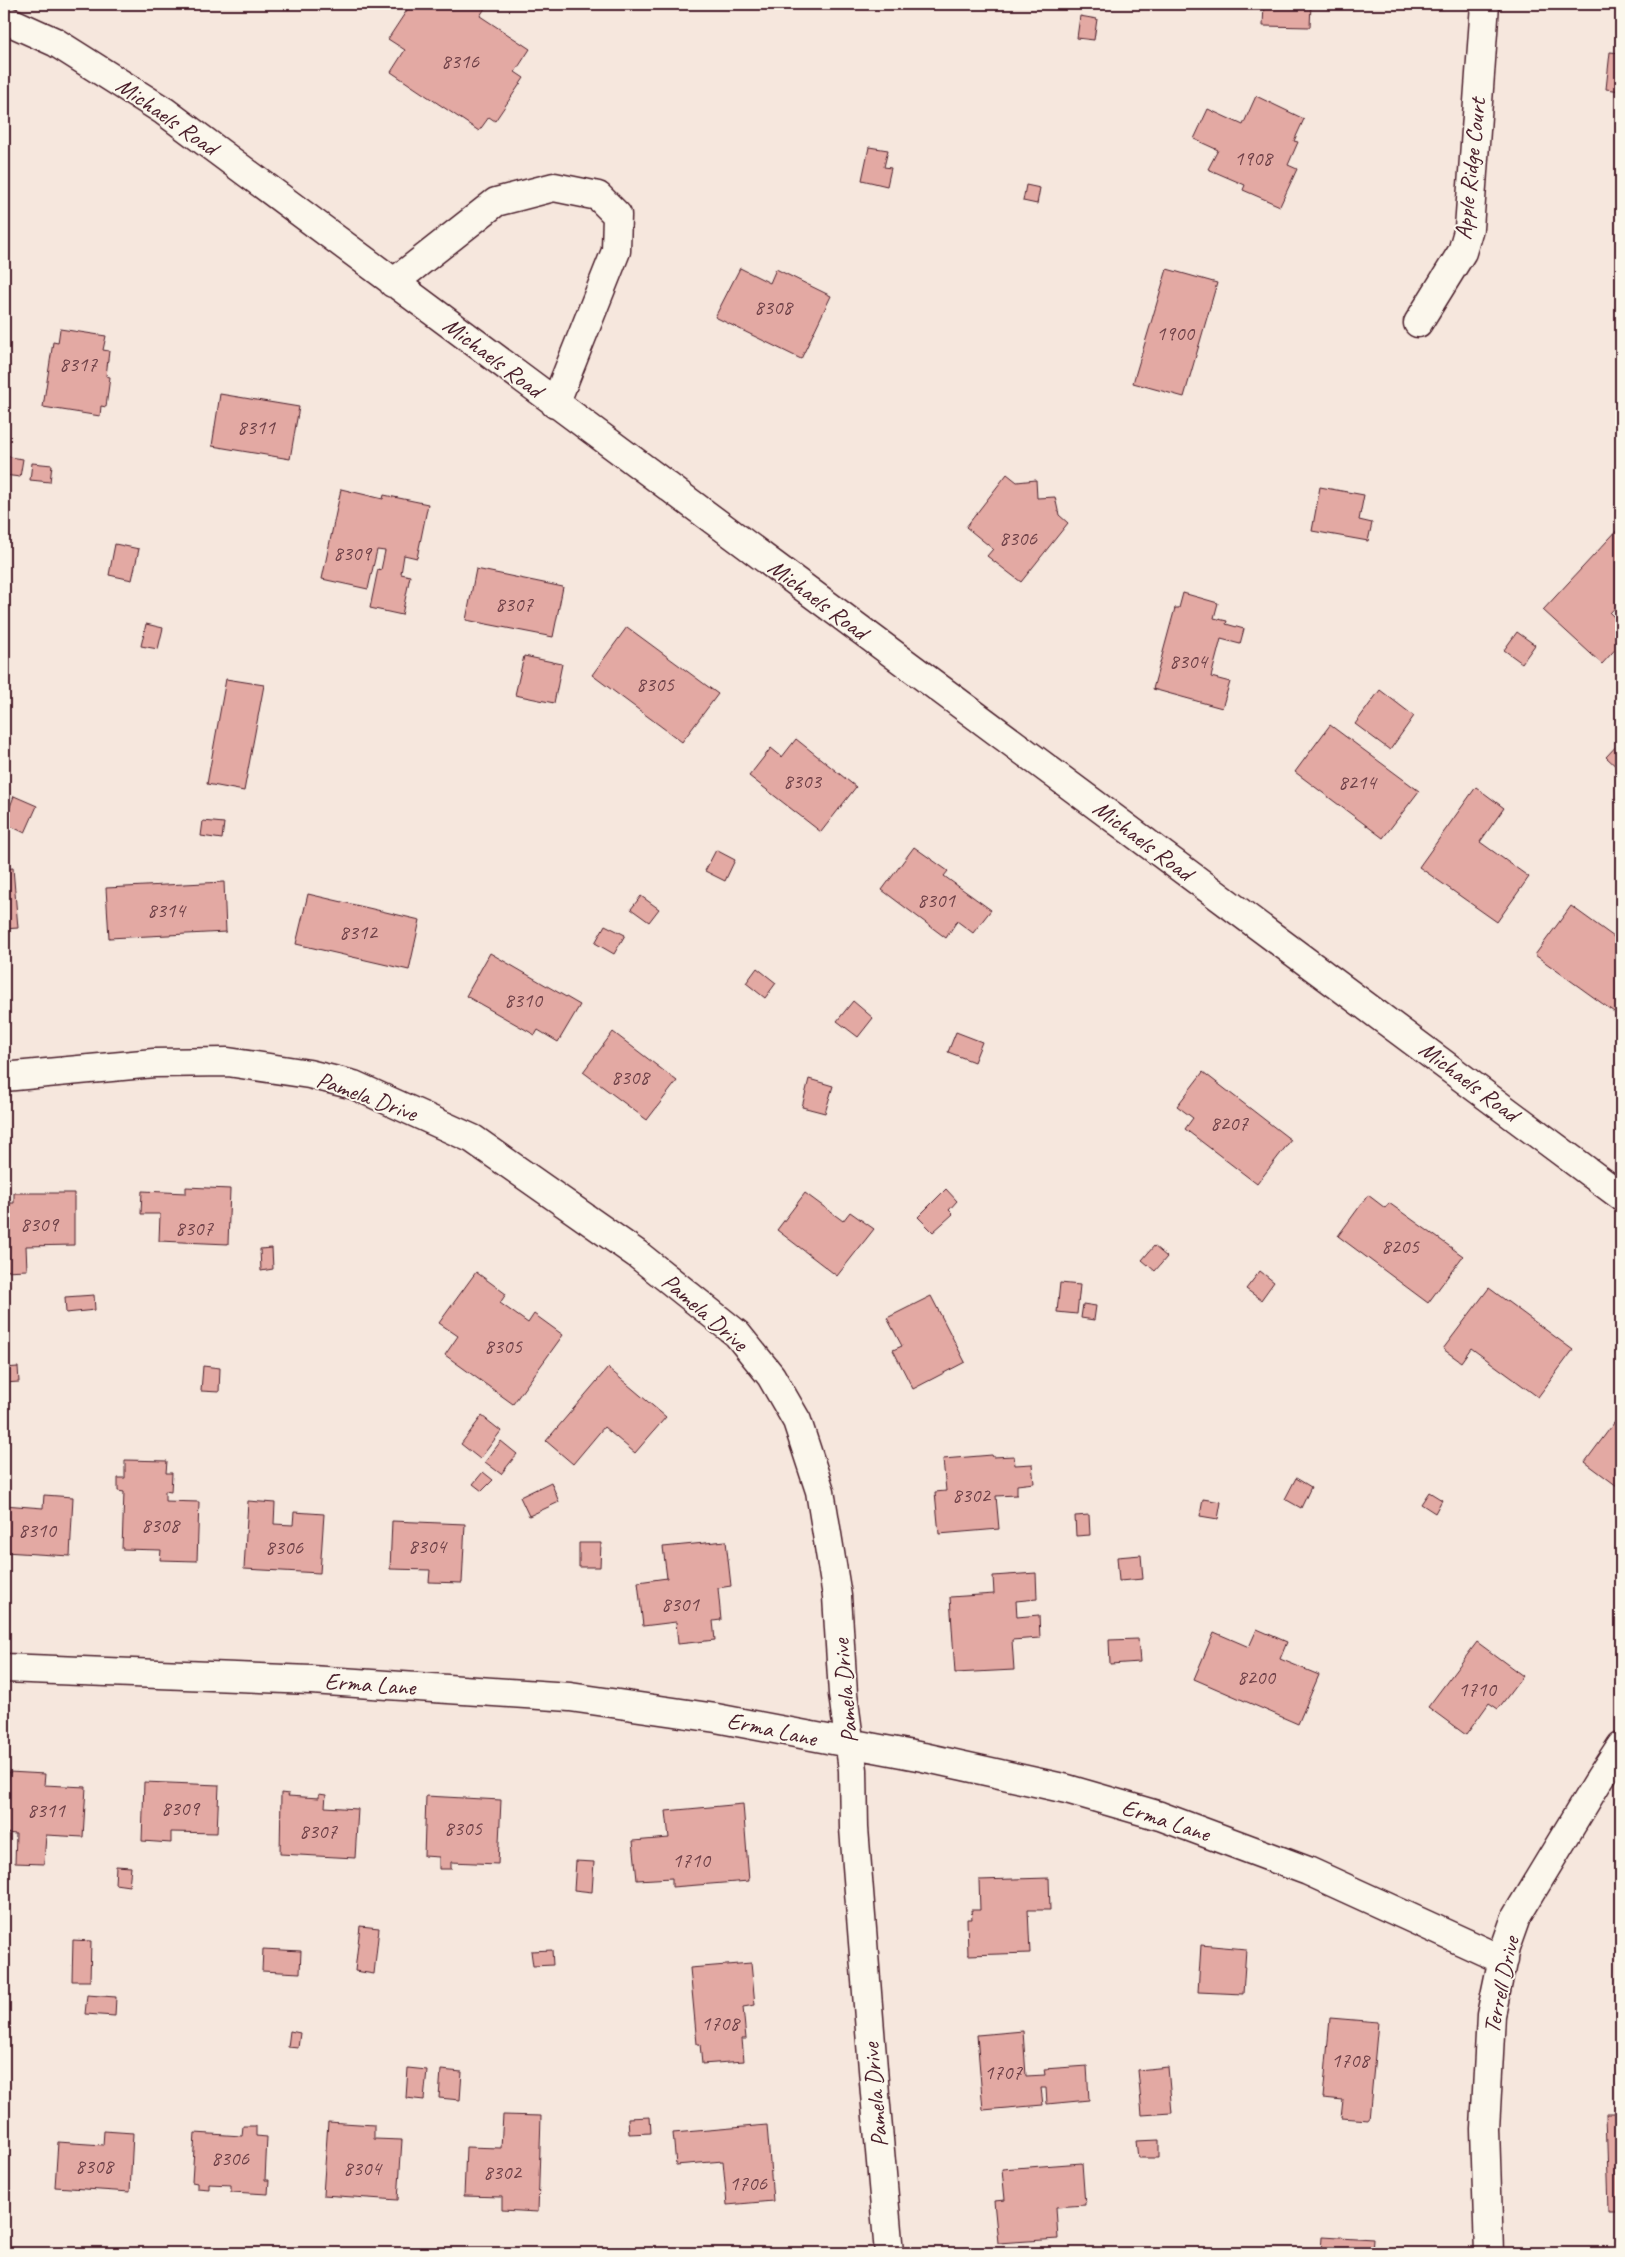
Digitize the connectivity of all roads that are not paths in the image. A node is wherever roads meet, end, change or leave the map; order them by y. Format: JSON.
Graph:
{"nodes":[{"id":1,"x":1485,"y":4,"type":"edge"},
{"id":2,"x":4,"y":19,"type":"edge"},
{"id":3,"x":393,"y":282,"type":"junction"},
{"id":4,"x":1418,"y":323,"type":"dead end"},
{"id":5,"x":555,"y":404,"type":"junction"},
{"id":6,"x":4,"y":1076,"type":"edge"},
{"id":7,"x":1621,"y":1196,"type":"edge"},
{"id":8,"x":4,"y":1668,"type":"edge"},
{"id":9,"x":850,"y":1745,"type":"junction"},
{"id":10,"x":1621,"y":1746,"type":"edge"},
{"id":11,"x":1504,"y":1960,"type":"junction"},
{"id":12,"x":890,"y":2253,"type":"edge"},
{"id":13,"x":1488,"y":2253,"type":"edge"}],
"edges":[{"from":1,"to":4,"type":"street","name":"Apple Ridge Court"},
{"from":2,"to":3,"type":"street","name":"Michaels Road"},
{"from":3,"to":5,"type":"street","name":"Michaels Road"},
{"from":3,"to":5,"type":"street"},
{"from":5,"to":7,"type":"street","name":"Michaels Road"},
{"from":6,"to":9,"type":"street","name":"Pamela Drive"},
{"from":8,"to":9,"type":"street","name":"Erma Lane"},
{"from":9,"to":11,"type":"street","name":"Erma Lane"},
{"from":9,"to":12,"type":"street","name":"Pamela Drive"},
{"from":10,"to":11,"type":"street","name":"Terrell Drive"},
{"from":11,"to":13,"type":"street","name":"Terrell Drive"}]}
